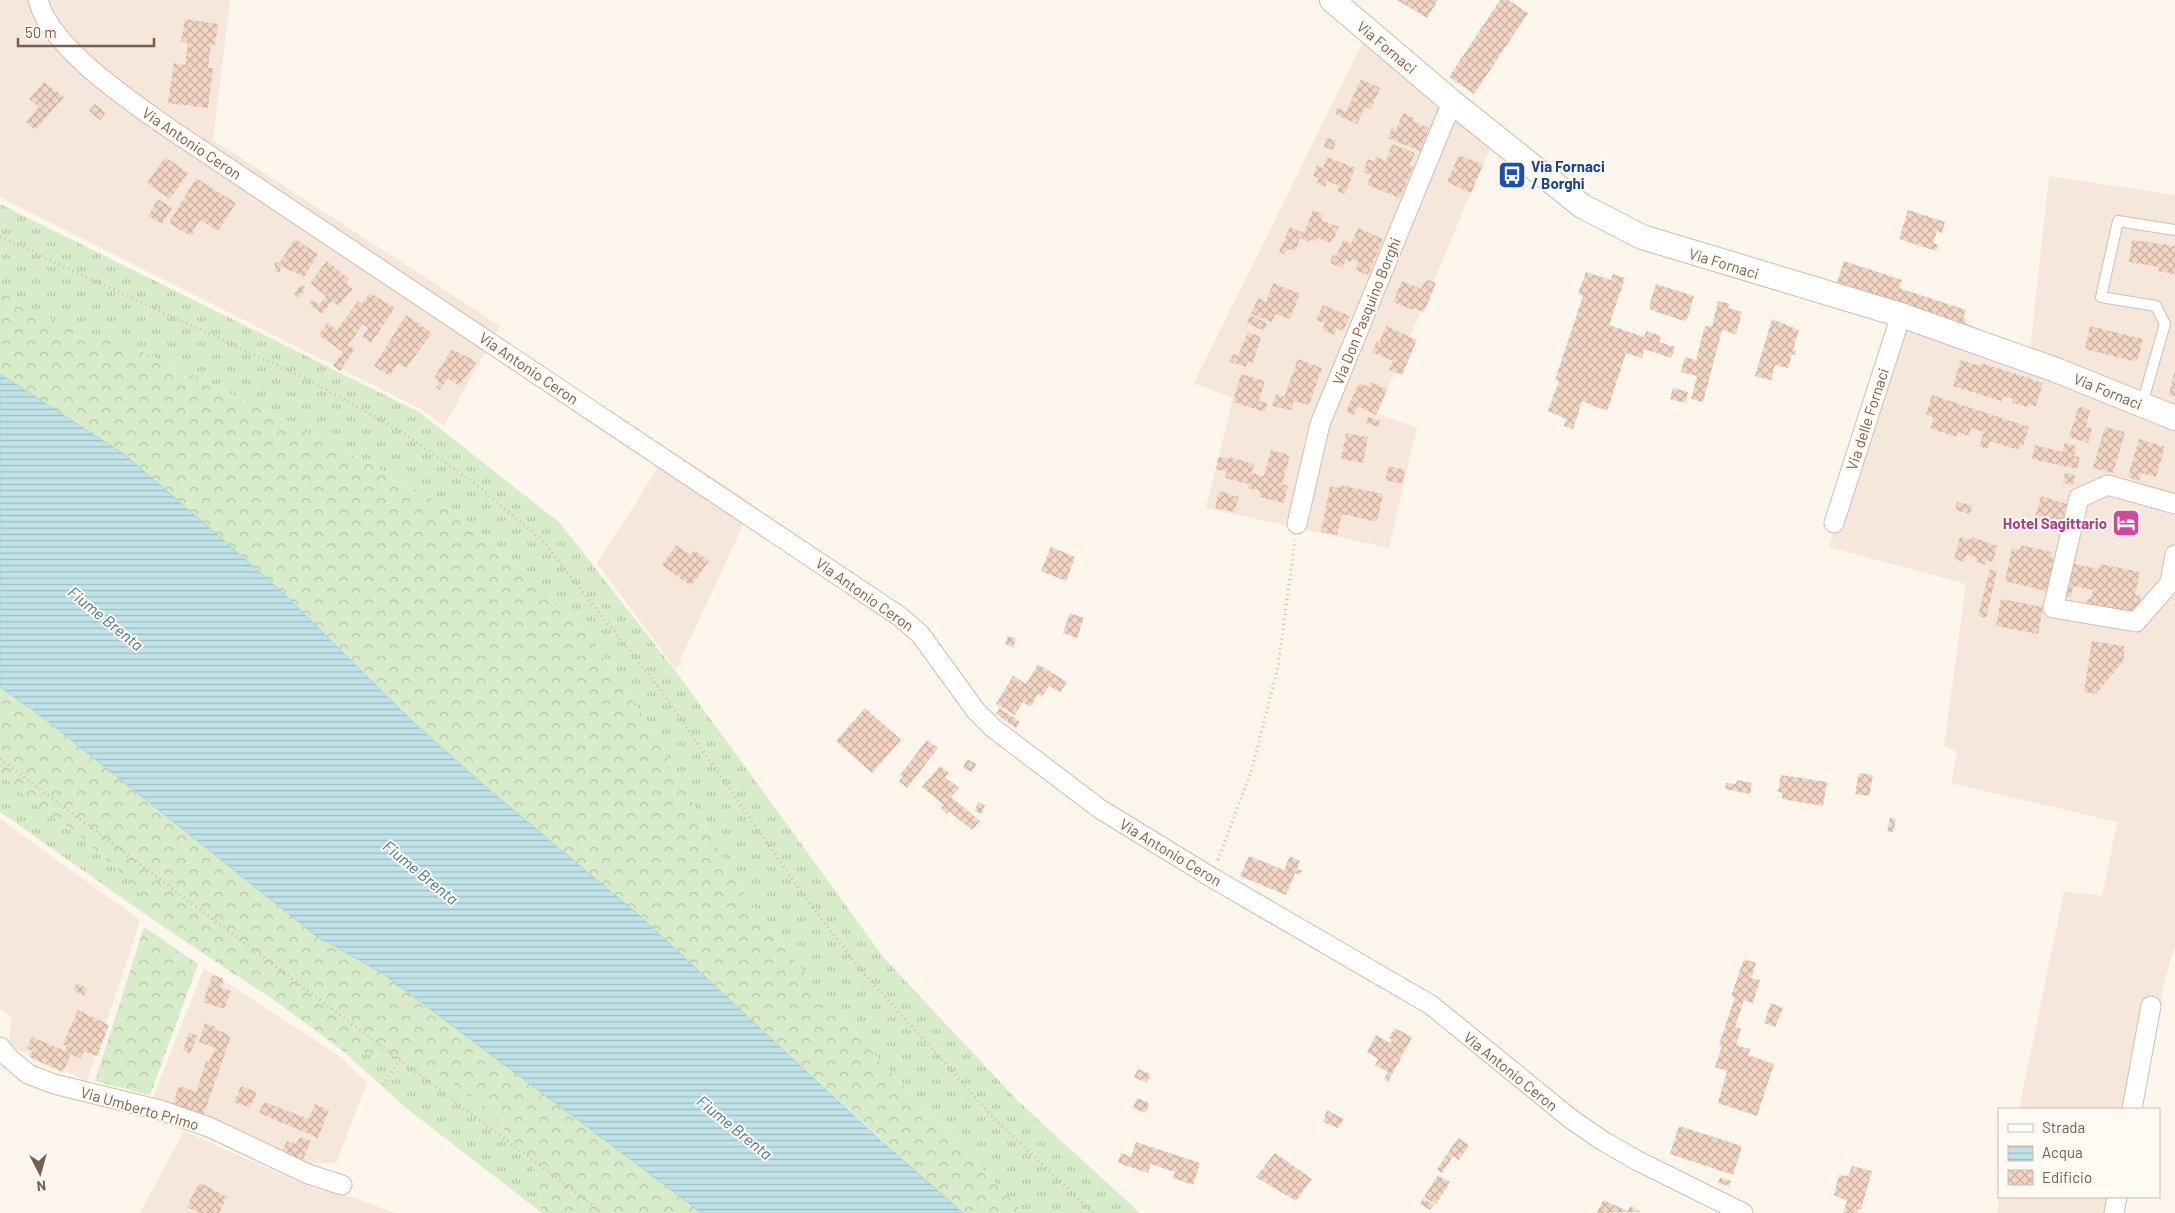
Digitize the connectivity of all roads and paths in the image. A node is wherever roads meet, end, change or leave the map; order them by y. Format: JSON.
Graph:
{"nodes":[{"id":1,"x":38,"y":0,"type":"edge"},
{"id":2,"x":1335,"y":1,"type":"edge"},
{"id":3,"x":1452,"y":102,"type":"junction"},
{"id":4,"x":2175,"y":230,"type":"edge"},
{"id":5,"x":0,"y":236,"type":"edge"},
{"id":6,"x":1901,"y":316,"type":"junction"},
{"id":7,"x":2142,"y":404,"type":"junction"},
{"id":8,"x":2175,"y":418,"type":"edge"},
{"id":9,"x":2175,"y":504,"type":"edge"},
{"id":10,"x":1834,"y":523,"type":"dead end"},
{"id":11,"x":1297,"y":524,"type":"joint"},
{"id":12,"x":2175,"y":555,"type":"edge"},
{"id":13,"x":2172,"y":585,"type":"edge"},
{"id":14,"x":0,"y":759,"type":"edge"},
{"id":15,"x":1211,"y":878,"type":"junction"},
{"id":16,"x":2151,"y":1006,"type":"dead end"},
{"id":17,"x":0,"y":1047,"type":"edge"},
{"id":18,"x":400,"y":1060,"type":"junction"},
{"id":19,"x":383,"y":1085,"type":"dead end"},
{"id":20,"x":2132,"y":1108,"type":"edge"},
{"id":21,"x":342,"y":1185,"type":"dead end"},
{"id":22,"x":2117,"y":1198,"type":"edge"},
{"id":23,"x":603,"y":1213,"type":"edge"},
{"id":24,"x":1094,"y":1213,"type":"edge"},
{"id":25,"x":1743,"y":1213,"type":"edge"},
{"id":26,"x":2114,"y":1213,"type":"edge"}],
"edges":[{"from":1,"to":15,"type":"street","name":"Via Antonio Ceron"},
{"from":2,"to":3,"type":"street","name":"Via Fornaci"},
{"from":3,"to":6,"type":"street","name":"Via Fornaci"},
{"from":3,"to":11,"type":"street","name":"Via Don Pasquino Borghi"},
{"from":4,"to":7,"type":"lane"},
{"from":5,"to":24,"type":"path"},
{"from":6,"to":7,"type":"street","name":"Via Fornaci"},
{"from":6,"to":10,"type":"street","name":"Via delle Fornaci"},
{"from":7,"to":8,"type":"street","name":"Via Fornaci"},
{"from":9,"to":13,"type":"street"},
{"from":11,"to":15,"type":"path"},
{"from":12,"to":13,"type":"street"},
{"from":14,"to":18,"type":"path"},
{"from":15,"to":25,"type":"street","name":"Via Antonio Ceron"},
{"from":16,"to":20,"type":"street"},
{"from":17,"to":21,"type":"street","name":"Via Umberto Primo"},
{"from":18,"to":19,"type":"path"},
{"from":18,"to":23,"type":"path"},
{"from":22,"to":26,"type":"street"}]}
